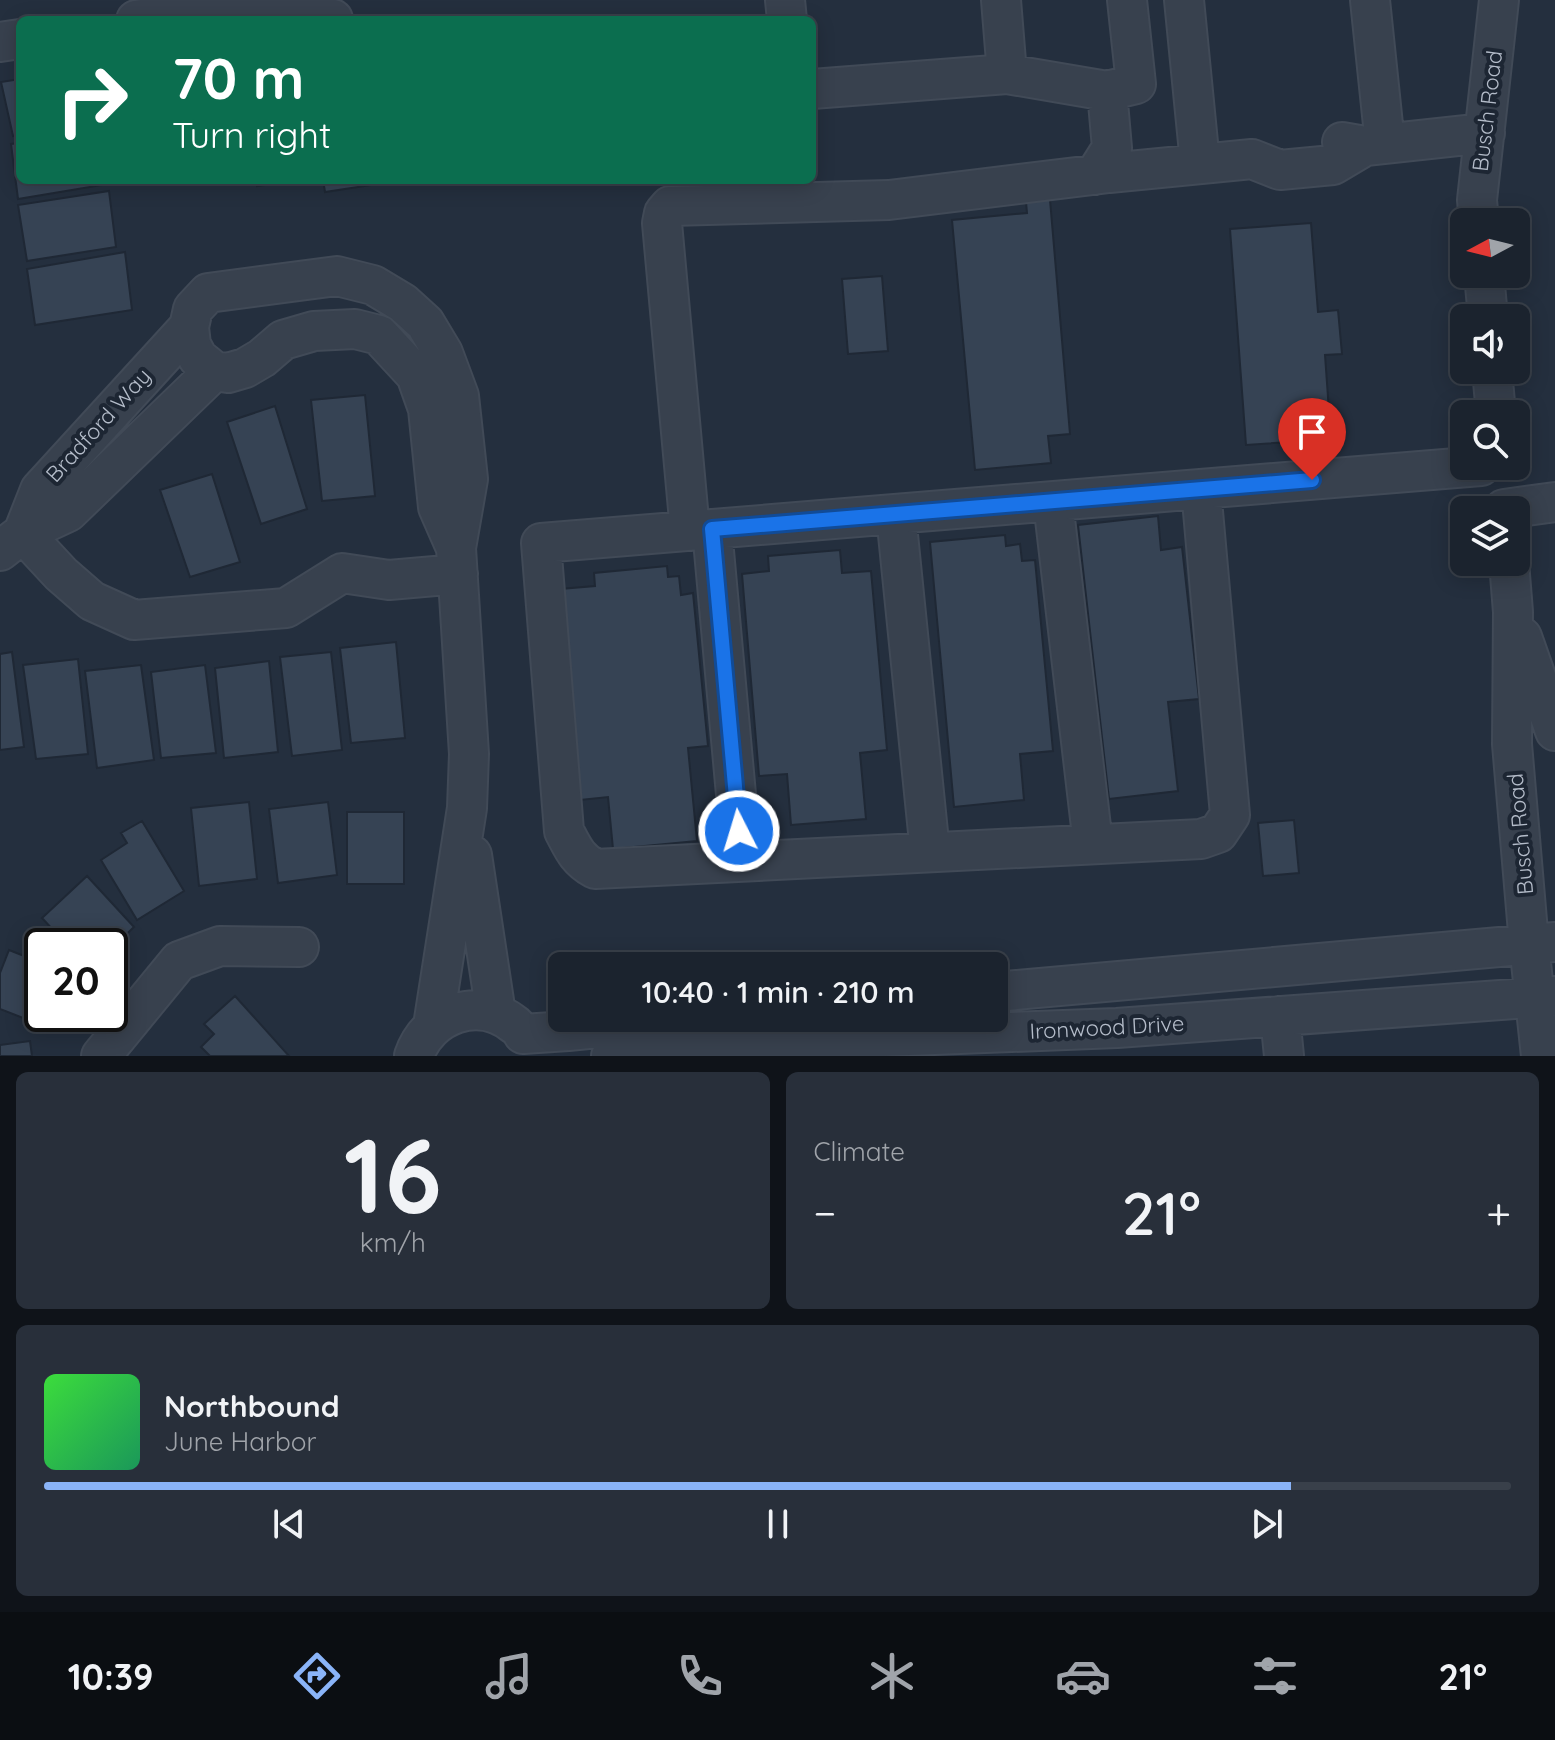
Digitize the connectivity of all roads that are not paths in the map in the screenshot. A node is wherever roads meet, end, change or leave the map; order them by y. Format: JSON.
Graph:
{"nodes":[{"id":1,"x":1001,"y":0,"type":"edge"},
{"id":2,"x":1127,"y":0,"type":"edge"},
{"id":3,"x":1184,"y":0,"type":"edge"},
{"id":4,"x":1370,"y":0,"type":"edge"},
{"id":5,"x":1499,"y":0,"type":"edge"},
{"id":6,"x":160,"y":16,"type":"edge"},
{"id":7,"x":315,"y":16,"type":"edge"},
{"id":8,"x":1007,"y":74,"type":"junction"},
{"id":9,"x":816,"y":89,"type":"edge"},
{"id":10,"x":1107,"y":91,"type":"junction"},
{"id":11,"x":1485,"y":133,"type":"junction"},
{"id":12,"x":1375,"y":145,"type":"junction"},
{"id":13,"x":1200,"y":163,"type":"junction"},
{"id":14,"x":1095,"y":175,"type":"junction"},
{"id":15,"x":1478,"y":208,"type":"edge"},
{"id":16,"x":189,"y":327,"type":"junction"},
{"id":17,"x":214,"y":371,"type":"junction"},
{"id":18,"x":1450,"y":469,"type":"edge"},
{"id":19,"x":1201,"y":489,"type":"junction"},
{"id":20,"x":1053,"y":502,"type":"junction"},
{"id":21,"x":1555,"y":502,"type":"edge"},
{"id":22,"x":1530,"y":506,"type":"edge"},
{"id":23,"x":896,"y":515,"type":"junction"},
{"id":24,"x":701,"y":530,"type":"junction"},
{"id":25,"x":12,"y":542,"type":"edge"},
{"id":26,"x":457,"y":561,"type":"junction"},
{"id":27,"x":1510,"y":576,"type":"edge"},
{"id":28,"x":1513,"y":612,"type":"junction"},
{"id":29,"x":1555,"y":731,"type":"edge"},
{"id":30,"x":467,"y":808,"type":"junction"},
{"id":31,"x":1093,"y":844,"type":"junction"},
{"id":32,"x":930,"y":852,"type":"junction"},
{"id":33,"x":742,"y":861,"type":"junction"},
{"id":34,"x":1542,"y":943,"type":"edge"},
{"id":35,"x":299,"y":947,"type":"dead end"},
{"id":36,"x":1111,"y":981,"type":"junction"},
{"id":37,"x":1008,"y":991,"type":"edge"},
{"id":38,"x":1545,"y":997,"type":"edge"},
{"id":39,"x":1280,"y":1016,"type":"junction"},
{"id":40,"x":551,"y":1032,"type":"edge"},
{"id":41,"x":518,"y":1034,"type":"edge"},
{"id":42,"x":424,"y":1041,"type":"edge"},
{"id":43,"x":1118,"y":1042,"type":"edge"},
{"id":44,"x":101,"y":1056,"type":"edge"},
{"id":45,"x":611,"y":1056,"type":"edge"},
{"id":46,"x":1284,"y":1056,"type":"edge"},
{"id":47,"x":1541,"y":1056,"type":"edge"}],
"edges":[{"from":1,"to":8,"type":"street"},
{"from":2,"to":10,"type":"street"},
{"from":3,"to":13,"type":"street"},
{"from":4,"to":12,"type":"street"},
{"from":5,"to":11,"type":"street","name":"Busch Road"},
{"from":6,"to":7,"type":"street"},
{"from":8,"to":9,"type":"street"},
{"from":8,"to":10,"type":"street"},
{"from":10,"to":14,"type":"street"},
{"from":11,"to":12,"type":"street"},
{"from":11,"to":15,"type":"street","name":"Busch Road"},
{"from":12,"to":13,"type":"street"},
{"from":13,"to":14,"type":"street"},
{"from":14,"to":24,"type":"street"},
{"from":16,"to":17,"type":"street"},
{"from":16,"to":25,"type":"street","name":"Bradford Way"},
{"from":16,"to":26,"type":"street","name":"Bradford Way"},
{"from":17,"to":25,"type":"street","name":"Bradford Way"},
{"from":17,"to":26,"type":"street","name":"Bradford Way"},
{"from":18,"to":19,"type":"street"},
{"from":19,"to":20,"type":"street"},
{"from":19,"to":31,"type":"street"},
{"from":20,"to":23,"type":"street"},
{"from":20,"to":31,"type":"street"},
{"from":21,"to":22,"type":"street"},
{"from":23,"to":24,"type":"street"},
{"from":23,"to":32,"type":"street"},
{"from":24,"to":33,"type":"street"},
{"from":24,"to":33,"type":"street"},
{"from":25,"to":26,"type":"street"},
{"from":26,"to":30,"type":"street","name":"Bradford Way"},
{"from":27,"to":28,"type":"street","name":"Busch Road"},
{"from":28,"to":29,"type":"street","name":"Busch Road"},
{"from":28,"to":34,"type":"street","name":"Busch Road"},
{"from":30,"to":41,"type":"street","name":"Bradford Way"},
{"from":30,"to":42,"type":"street","name":"Bradford Way"},
{"from":31,"to":32,"type":"street"},
{"from":32,"to":33,"type":"street"},
{"from":34,"to":36,"type":"street","name":"Ironwood Drive"},
{"from":34,"to":38,"type":"street","name":"Busch Road"},
{"from":35,"to":44,"type":"street"},
{"from":36,"to":37,"type":"street","name":"Ironwood Drive"},
{"from":36,"to":43,"type":"street"},
{"from":38,"to":39,"type":"street","name":"Ironwood Drive"},
{"from":38,"to":47,"type":"street","name":"Busch Road"},
{"from":39,"to":43,"type":"street","name":"Ironwood Drive"},
{"from":39,"to":46,"type":"street"},
{"from":40,"to":41,"type":"street"},
{"from":41,"to":42,"type":"street"},
{"from":43,"to":45,"type":"street","name":"Ironwood Drive"}]}
